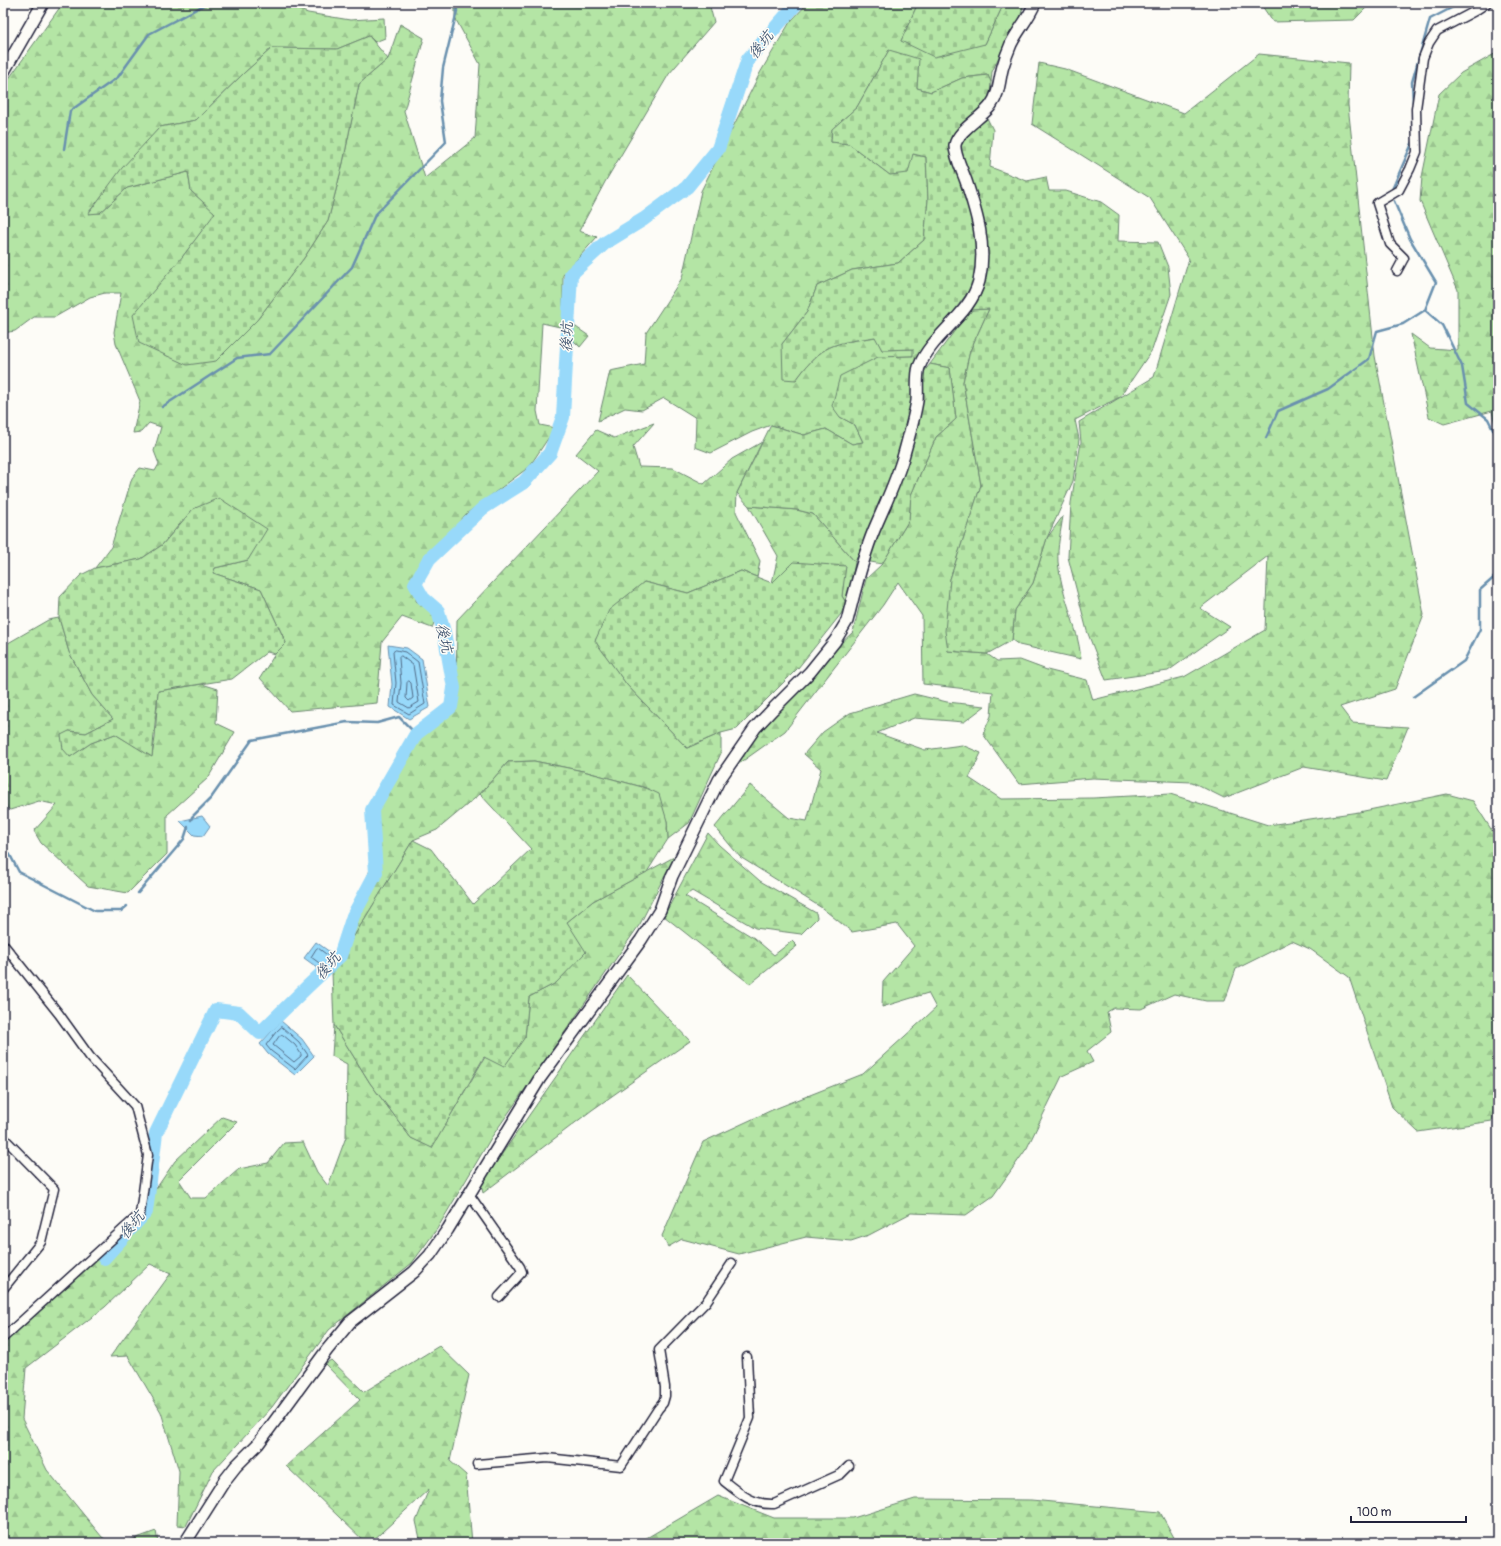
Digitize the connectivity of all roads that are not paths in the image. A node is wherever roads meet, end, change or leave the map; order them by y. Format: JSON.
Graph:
{"nodes":[{"id":1,"x":43,"y":3,"type":"edge"},
{"id":2,"x":1035,"y":3,"type":"edge"},
{"id":3,"x":1487,"y":3,"type":"edge"},
{"id":4,"x":3,"y":73,"type":"edge"},
{"id":5,"x":1397,"y":270,"type":"dead end"},
{"id":6,"x":3,"y":944,"type":"edge"},
{"id":7,"x":3,"y":1137,"type":"edge"},
{"id":8,"x":469,"y":1194,"type":"junction"},
{"id":9,"x":732,"y":1263,"type":"dead end"},
{"id":10,"x":3,"y":1289,"type":"edge"},
{"id":11,"x":499,"y":1297,"type":"dead end"},
{"id":12,"x":3,"y":1338,"type":"edge"},
{"id":13,"x":747,"y":1357,"type":"dead end"},
{"id":14,"x":477,"y":1464,"type":"dead end"},
{"id":15,"x":849,"y":1466,"type":"dead end"},
{"id":16,"x":185,"y":1543,"type":"edge"}],
"edges":[{"from":1,"to":4,"type":"street"},
{"from":2,"to":8,"type":"street"},
{"from":3,"to":5,"type":"street"},
{"from":6,"to":12,"type":"street"},
{"from":7,"to":10,"type":"street"},
{"from":8,"to":11,"type":"street"},
{"from":8,"to":16,"type":"street"},
{"from":9,"to":14,"type":"street"},
{"from":13,"to":15,"type":"street"}]}
